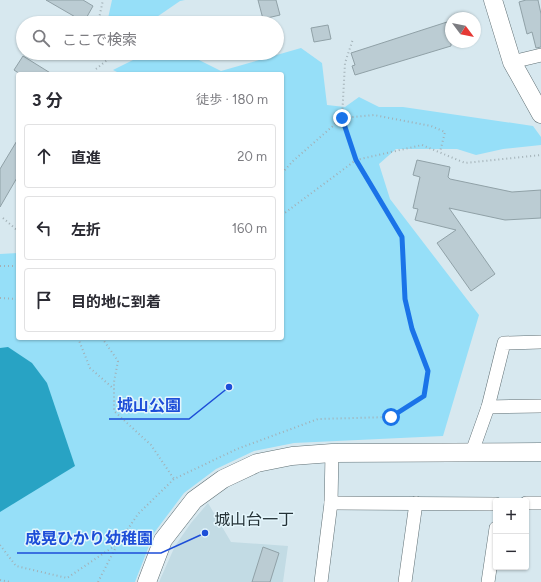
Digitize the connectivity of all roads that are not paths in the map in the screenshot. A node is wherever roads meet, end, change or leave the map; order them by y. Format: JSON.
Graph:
{"nodes":[{"id":1,"x":493,"y":0,"type":"edge"},
{"id":2,"x":541,"y":55,"type":"edge"},
{"id":3,"x":512,"y":62,"type":"junction"},
{"id":4,"x":541,"y":114,"type":"edge"},
{"id":5,"x":541,"y":342,"type":"edge"},
{"id":6,"x":541,"y":406,"type":"edge"},
{"id":7,"x":488,"y":407,"type":"junction"},
{"id":8,"x":472,"y":452,"type":"junction"},
{"id":9,"x":541,"y":452,"type":"edge"},
{"id":10,"x":332,"y":453,"type":"junction"},
{"id":11,"x":331,"y":503,"type":"junction"},
{"id":12,"x":416,"y":503,"type":"junction"},
{"id":13,"x":529,"y":503,"type":"edge"},
{"id":14,"x":541,"y":503,"type":"edge"},
{"id":15,"x":493,"y":504,"type":"edge"},
{"id":16,"x":495,"y":534,"type":"edge"},
{"id":17,"x":146,"y":582,"type":"edge"},
{"id":18,"x":321,"y":582,"type":"edge"},
{"id":19,"x":405,"y":582,"type":"edge"},
{"id":20,"x":488,"y":582,"type":"edge"}],
"edges":[{"from":1,"to":3,"type":"street"},
{"from":2,"to":3,"type":"street"},
{"from":3,"to":4,"type":"street"},
{"from":5,"to":7,"type":"street"},
{"from":6,"to":7,"type":"street"},
{"from":7,"to":8,"type":"street"},
{"from":8,"to":9,"type":"street"},
{"from":8,"to":10,"type":"street"},
{"from":10,"to":11,"type":"street"},
{"from":10,"to":17,"type":"street"},
{"from":11,"to":12,"type":"street"},
{"from":11,"to":18,"type":"street"},
{"from":12,"to":15,"type":"street"},
{"from":12,"to":19,"type":"street"},
{"from":13,"to":14,"type":"street"},
{"from":16,"to":20,"type":"street"}]}
